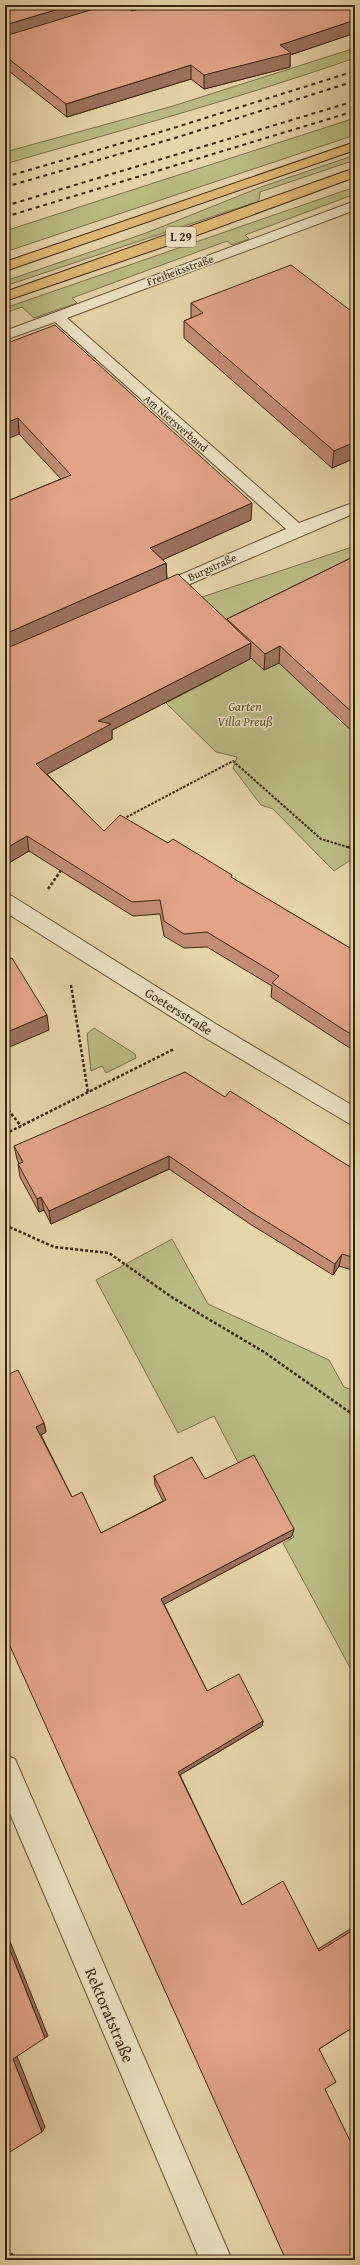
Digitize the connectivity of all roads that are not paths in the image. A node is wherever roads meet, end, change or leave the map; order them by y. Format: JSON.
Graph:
{"nodes":[{"id":1,"x":136,"y":5,"type":"edge"},
{"id":2,"x":85,"y":20,"type":"edge"},
{"id":3,"x":355,"y":146,"type":"edge"},
{"id":4,"x":355,"y":172,"type":"edge"},
{"id":5,"x":355,"y":205,"type":"edge"},
{"id":6,"x":5,"y":267,"type":"edge"},
{"id":7,"x":5,"y":297,"type":"edge"},
{"id":8,"x":56,"y":316,"type":"junction"},
{"id":9,"x":5,"y":336,"type":"edge"},
{"id":10,"x":355,"y":507,"type":"edge"},
{"id":11,"x":297,"y":530,"type":"junction"},
{"id":12,"x":144,"y":598,"type":"edge"},
{"id":13,"x":5,"y":902,"type":"edge"},
{"id":14,"x":355,"y":1118,"type":"edge"},
{"id":15,"x":5,"y":1769,"type":"edge"},
{"id":16,"x":216,"y":2260,"type":"edge"}],
"edges":[{"from":1,"to":2,"type":"street"},
{"from":3,"to":6,"type":"main road","number":"L 29"},
{"from":4,"to":7,"type":"main road","number":"L 29"},
{"from":5,"to":8,"type":"street","name":"Freiheitsstraße"},
{"from":8,"to":9,"type":"street","name":"Freiheitsstraße"},
{"from":8,"to":11,"type":"street","name":"Am Niersverband"},
{"from":10,"to":11,"type":"street","name":"Burgstraße"},
{"from":11,"to":12,"type":"street","name":"Burgstraße"},
{"from":13,"to":14,"type":"street","name":"Goetersstraße"},
{"from":15,"to":16,"type":"street","name":"Rektoratstraße"}]}
